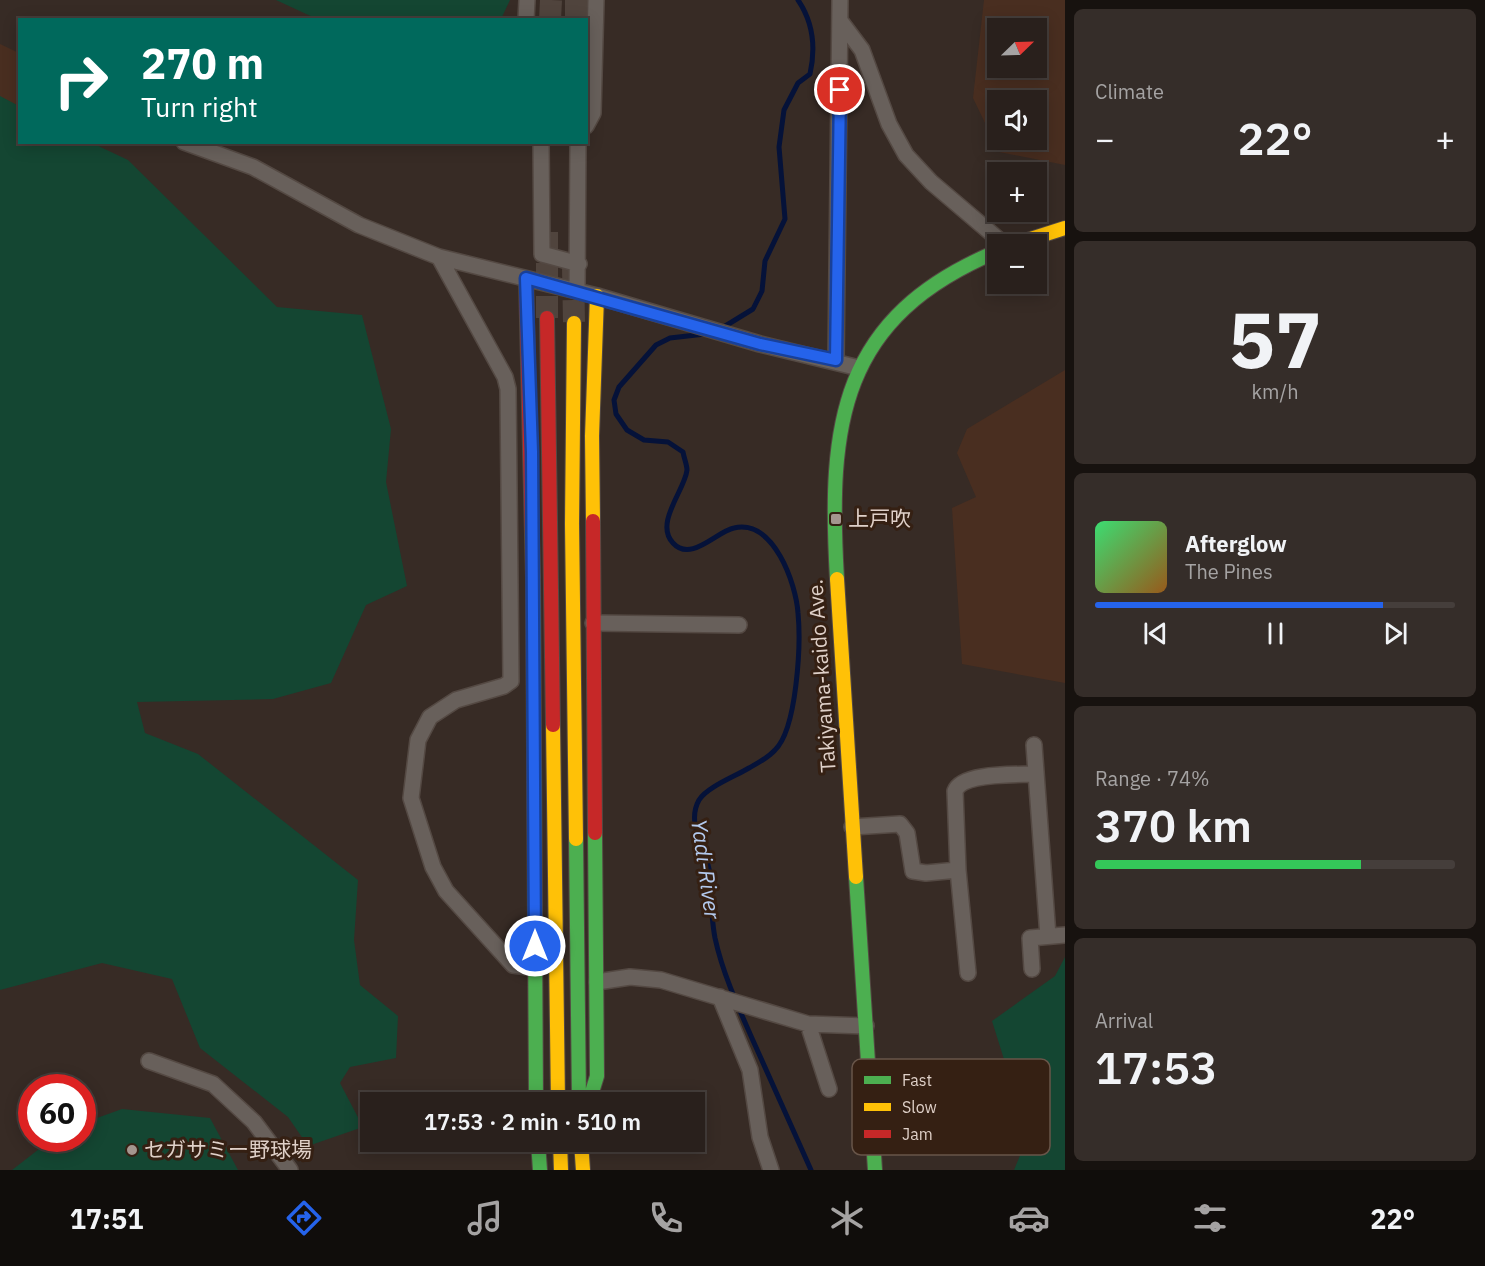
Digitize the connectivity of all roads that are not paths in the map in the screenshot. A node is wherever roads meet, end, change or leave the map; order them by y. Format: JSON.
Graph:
{"nodes":[{"id":1,"x":527,"y":0,"type":"edge"},
{"id":2,"x":596,"y":0,"type":"edge"},
{"id":3,"x":840,"y":0,"type":"edge"},
{"id":4,"x":526,"y":18,"type":"edge"},
{"id":5,"x":841,"y":22,"type":"junction"},
{"id":6,"x":588,"y":122,"type":"edge"},
{"id":7,"x":190,"y":144,"type":"edge"},
{"id":8,"x":541,"y":144,"type":"edge"},
{"id":9,"x":578,"y":144,"type":"edge"},
{"id":10,"x":1065,"y":228,"type":"edge"},
{"id":11,"x":992,"y":234,"type":"edge"},
{"id":12,"x":1046,"y":234,"type":"edge"},
{"id":13,"x":987,"y":255,"type":"edge"},
{"id":14,"x":439,"y":257,"type":"junction"},
{"id":15,"x":579,"y":264,"type":"junction"},
{"id":16,"x":526,"y":278,"type":"junction"},
{"id":17,"x":577,"y":291,"type":"junction"},
{"id":18,"x":597,"y":296,"type":"junction"},
{"id":19,"x":547,"y":318,"type":"tunnel mouth"},
{"id":20,"x":574,"y":323,"type":"tunnel mouth"},
{"id":21,"x":836,"y":360,"type":"junction"},
{"id":22,"x":859,"y":368,"type":"junction"},
{"id":23,"x":593,"y":623,"type":"junction"},
{"id":24,"x":739,"y":625,"type":"dead end"},
{"id":25,"x":534,"y":679,"type":"junction"},
{"id":26,"x":511,"y":681,"type":"junction"},
{"id":27,"x":1034,"y":745,"type":"dead end"},
{"id":28,"x":1035,"y":774,"type":"junction"},
{"id":29,"x":852,"y":827,"type":"junction"},
{"id":30,"x":958,"y":870,"type":"junction"},
{"id":31,"x":1048,"y":936,"type":"junction"},
{"id":32,"x":1065,"y":936,"type":"edge"},
{"id":33,"x":535,"y":968,"type":"junction"},
{"id":34,"x":1032,"y":969,"type":"dead end"},
{"id":35,"x":968,"y":973,"type":"dead end"},
{"id":36,"x":597,"y":982,"type":"junction"},
{"id":37,"x":723,"y":998,"type":"junction"},
{"id":38,"x":808,"y":1024,"type":"junction"},
{"id":39,"x":866,"y":1026,"type":"junction"},
{"id":40,"x":868,"y":1059,"type":"edge"},
{"id":41,"x":149,"y":1061,"type":"dead end"},
{"id":42,"x":829,"y":1089,"type":"dead end"},
{"id":43,"x":536,"y":1092,"type":"edge"},
{"id":44,"x":558,"y":1092,"type":"edge"},
{"id":45,"x":579,"y":1092,"type":"edge"},
{"id":46,"x":592,"y":1092,"type":"edge"},
{"id":47,"x":539,"y":1152,"type":"edge"},
{"id":48,"x":560,"y":1152,"type":"edge"},
{"id":49,"x":582,"y":1152,"type":"edge"},
{"id":50,"x":874,"y":1155,"type":"edge"},
{"id":51,"x":290,"y":1170,"type":"edge"},
{"id":52,"x":540,"y":1170,"type":"edge"},
{"id":53,"x":561,"y":1170,"type":"edge"},
{"id":54,"x":583,"y":1170,"type":"edge"},
{"id":55,"x":771,"y":1170,"type":"edge"},
{"id":56,"x":875,"y":1170,"type":"edge"}],
"edges":[{"from":1,"to":4,"type":"street"},
{"from":2,"to":6,"type":"street"},
{"from":3,"to":5,"type":"street"},
{"from":5,"to":11,"type":"street"},
{"from":5,"to":21,"type":"street"},
{"from":7,"to":14,"type":"street"},
{"from":8,"to":15,"type":"street"},
{"from":9,"to":15,"type":"street"},
{"from":10,"to":12,"type":"main road"},
{"from":13,"to":22,"type":"main road","name":"Takiyama-kaido Ave."},
{"from":14,"to":16,"type":"street"},
{"from":14,"to":26,"type":"street"},
{"from":15,"to":17,"type":"street"},
{"from":16,"to":17,"type":"street"},
{"from":16,"to":25,"type":"main road"},
{"from":17,"to":18,"type":"street"},
{"from":18,"to":21,"type":"street"},
{"from":18,"to":23,"type":"main road"},
{"from":19,"to":44,"type":"main road"},
{"from":20,"to":45,"type":"main road"},
{"from":21,"to":22,"type":"street"},
{"from":22,"to":29,"type":"main road","name":"Takiyama-kaido Ave."},
{"from":23,"to":24,"type":"street"},
{"from":23,"to":36,"type":"main road"},
{"from":25,"to":26,"type":"street"},
{"from":25,"to":33,"type":"main road"},
{"from":26,"to":33,"type":"street"},
{"from":27,"to":28,"type":"street"},
{"from":28,"to":30,"type":"street"},
{"from":28,"to":31,"type":"street"},
{"from":29,"to":30,"type":"street"},
{"from":29,"to":39,"type":"main road","name":"Takiyama-kaido Ave."},
{"from":30,"to":35,"type":"street"},
{"from":31,"to":32,"type":"street"},
{"from":31,"to":34,"type":"street"},
{"from":33,"to":43,"type":"main road"},
{"from":36,"to":37,"type":"street"},
{"from":36,"to":46,"type":"main road"},
{"from":37,"to":38,"type":"street"},
{"from":37,"to":55,"type":"street"},
{"from":38,"to":39,"type":"street"},
{"from":38,"to":42,"type":"street"},
{"from":39,"to":40,"type":"main road","name":"Takiyama-kaido Ave."},
{"from":41,"to":51,"type":"street"},
{"from":47,"to":52,"type":"main road"},
{"from":48,"to":53,"type":"main road"},
{"from":49,"to":54,"type":"main road"},
{"from":50,"to":56,"type":"main road","name":"Takiyama-kaido Ave."}]}
